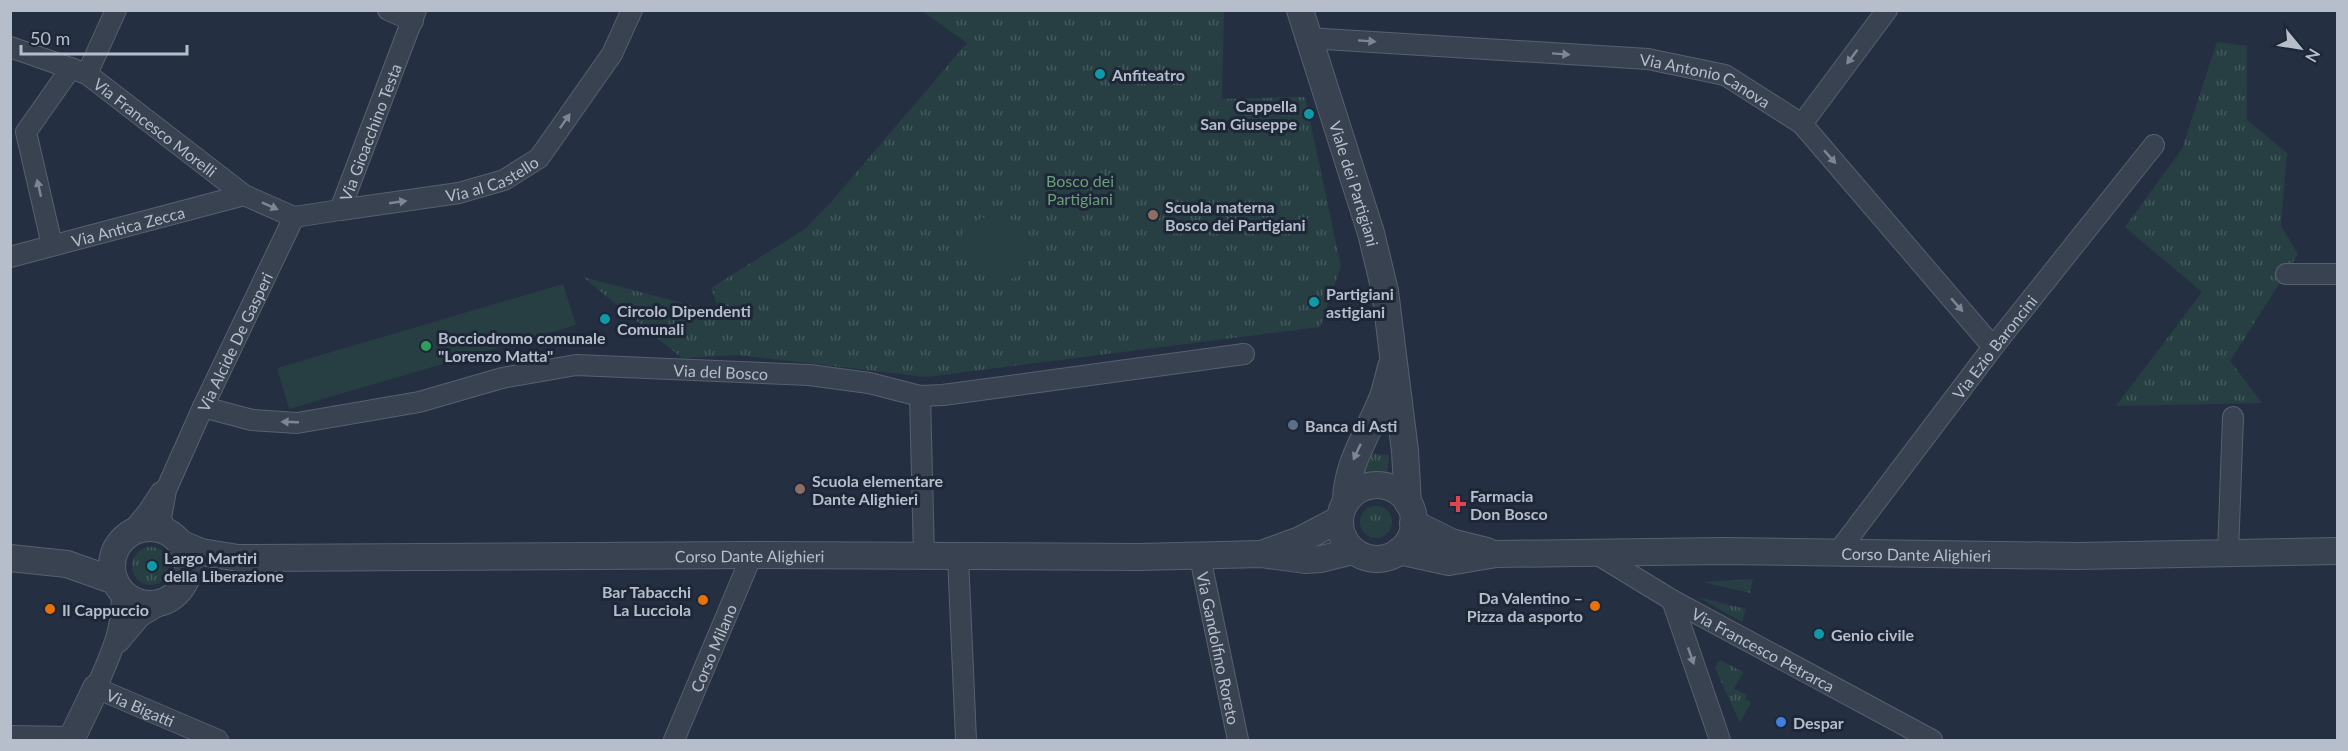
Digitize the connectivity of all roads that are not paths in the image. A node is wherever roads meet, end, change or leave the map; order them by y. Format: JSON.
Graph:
{"nodes":[{"id":1,"x":116,"y":10,"type":"edge"},
{"id":2,"x":388,"y":10,"type":"edge"},
{"id":3,"x":632,"y":10,"type":"edge"},
{"id":4,"x":1300,"y":10,"type":"edge"},
{"id":5,"x":1887,"y":10,"type":"edge"},
{"id":6,"x":414,"y":16,"type":"edge"},
{"id":7,"x":1308,"y":38,"type":"junction"},
{"id":8,"x":10,"y":47,"type":"edge"},
{"id":9,"x":79,"y":71,"type":"junction"},
{"id":10,"x":1802,"y":124,"type":"junction"},
{"id":11,"x":2154,"y":145,"type":"dead end"},
{"id":12,"x":244,"y":195,"type":"junction"},
{"id":13,"x":340,"y":210,"type":"junction"},
{"id":14,"x":294,"y":217,"type":"junction"},
{"id":15,"x":52,"y":245,"type":"junction"},
{"id":16,"x":10,"y":257,"type":"edge"},
{"id":17,"x":2286,"y":274,"type":"dead end"},
{"id":18,"x":2337,"y":274,"type":"edge"},
{"id":19,"x":1993,"y":347,"type":"junction"},
{"id":20,"x":1244,"y":354,"type":"dead end"},
{"id":21,"x":1394,"y":358,"type":"junction"},
{"id":22,"x":921,"y":396,"type":"junction"},
{"id":23,"x":203,"y":407,"type":"junction"},
{"id":24,"x":2233,"y":417,"type":"dead end"},
{"id":25,"x":176,"y":466,"type":"junction"},
{"id":26,"x":1343,"y":510,"type":"junction"},
{"id":27,"x":1411,"y":513,"type":"junction"},
{"id":28,"x":127,"y":537,"type":"junction"},
{"id":29,"x":175,"y":539,"type":"junction"},
{"id":30,"x":1353,"y":551,"type":"junction"},
{"id":31,"x":1399,"y":551,"type":"junction"},
{"id":32,"x":2337,"y":551,"type":"edge"},
{"id":33,"x":1838,"y":552,"type":"junction"},
{"id":34,"x":1595,"y":553,"type":"junction"},
{"id":35,"x":2228,"y":553,"type":"junction"},
{"id":36,"x":1261,"y":554,"type":"junction"},
{"id":37,"x":1496,"y":554,"type":"junction"},
{"id":38,"x":18,"y":555,"type":"edge"},
{"id":39,"x":752,"y":555,"type":"junction"},
{"id":40,"x":924,"y":556,"type":"junction"},
{"id":41,"x":958,"y":556,"type":"junction"},
{"id":42,"x":1200,"y":556,"type":"junction"},
{"id":43,"x":238,"y":558,"type":"junction"},
{"id":44,"x":118,"y":586,"type":"junction"},
{"id":45,"x":173,"y":596,"type":"junction"},
{"id":46,"x":1672,"y":600,"type":"junction"},
{"id":47,"x":110,"y":657,"type":"junction"},
{"id":48,"x":96,"y":688,"type":"junction"},
{"id":49,"x":10,"y":736,"type":"edge"},
{"id":50,"x":72,"y":739,"type":"edge"},
{"id":51,"x":218,"y":741,"type":"edge"},
{"id":52,"x":674,"y":741,"type":"edge"},
{"id":53,"x":966,"y":741,"type":"edge"},
{"id":54,"x":1238,"y":741,"type":"edge"},
{"id":55,"x":1720,"y":741,"type":"edge"},
{"id":56,"x":1932,"y":741,"type":"edge"}],
"edges":[{"from":1,"to":9,"type":"street"},
{"from":2,"to":6,"type":"street"},
{"from":13,"to":3,"type":"street","name":"Via al Castello","one_way":true},
{"from":4,"to":7,"type":"street","name":"Viale dei Partigiani"},
{"from":5,"to":10,"type":"street","one_way":true},
{"from":6,"to":13,"type":"street","name":"Via Gioacchino Testa"},
{"from":7,"to":10,"type":"street","name":"Via Antonio Canova","one_way":true},
{"from":7,"to":21,"type":"street","name":"Viale dei Partigiani"},
{"from":8,"to":9,"type":"street","name":"Via Francesco Morelli"},
{"from":9,"to":12,"type":"street","name":"Via Francesco Morelli"},
{"from":15,"to":9,"type":"street","one_way":true},
{"from":10,"to":19,"type":"street","name":"Via Antonio Canova","one_way":true},
{"from":11,"to":19,"type":"street","name":"Via Ezio Baroncini"},
{"from":12,"to":14,"type":"street","name":"Via Francesco Morelli","one_way":true},
{"from":12,"to":15,"type":"street","name":"Via Antica Zecca"},
{"from":13,"to":14,"type":"street","name":"Via Gioacchino Testa"},
{"from":14,"to":23,"type":"street","name":"Via Alcide De Gasperi"},
{"from":15,"to":16,"type":"street","name":"Via Antica Zecca"},
{"from":17,"to":18,"type":"street"},
{"from":19,"to":33,"type":"street","name":"Via Ezio Baroncini"},
{"from":20,"to":22,"type":"street","name":"Via del Bosco"},
{"from":21,"to":26,"type":"street","name":"Viale dei Partigiani","one_way":true},
{"from":21,"to":27,"type":"street","name":"Viale dei Partigiani"},
{"from":22,"to":23,"type":"street","name":"Via del Bosco","one_way":true},
{"from":22,"to":40,"type":"street"},
{"from":23,"to":25,"type":"street","name":"Via Alcide De Gasperi"},
{"from":24,"to":35,"type":"street"},
{"from":25,"to":28,"type":"street","name":"Via Alcide De Gasperi"},
{"from":25,"to":29,"type":"street","name":"Via Alcide De Gasperi"},
{"from":26,"to":27,"type":"street"},
{"from":26,"to":30,"type":"street"},
{"from":26,"to":36,"type":"street","name":"Corso Dante Alighieri"},
{"from":27,"to":31,"type":"street"},
{"from":27,"to":37,"type":"street","name":"Corso Dante Alighieri"},
{"from":28,"to":29,"type":"street"},
{"from":28,"to":38,"type":"street"},
{"from":28,"to":44,"type":"street"},
{"from":29,"to":43,"type":"street","name":"Corso Dante Alighieri"},
{"from":29,"to":45,"type":"street"},
{"from":30,"to":31,"type":"street"},
{"from":30,"to":36,"type":"street","name":"Corso Dante Alighieri"},
{"from":31,"to":37,"type":"street","name":"Corso Dante Alighieri"},
{"from":32,"to":35,"type":"street","name":"Corso Dante Alighieri"},
{"from":33,"to":34,"type":"street","name":"Corso Dante Alighieri"},
{"from":33,"to":35,"type":"street","name":"Corso Dante Alighieri"},
{"from":34,"to":37,"type":"street","name":"Corso Dante Alighieri"},
{"from":34,"to":46,"type":"street","name":"Via Francesco Petrarca"},
{"from":36,"to":42,"type":"street","name":"Corso Dante Alighieri"},
{"from":38,"to":44,"type":"street"},
{"from":39,"to":40,"type":"street","name":"Corso Dante Alighieri"},
{"from":39,"to":43,"type":"street","name":"Corso Dante Alighieri"},
{"from":39,"to":52,"type":"street","name":"Corso Milano"},
{"from":40,"to":41,"type":"street","name":"Corso Dante Alighieri"},
{"from":41,"to":42,"type":"street","name":"Corso Dante Alighieri"},
{"from":41,"to":53,"type":"street"},
{"from":42,"to":54,"type":"street","name":"Via Gandolfino Roreto"},
{"from":43,"to":45,"type":"street","name":"Corso Dante Alighieri"},
{"from":44,"to":45,"type":"street"},
{"from":44,"to":47,"type":"street"},
{"from":45,"to":47,"type":"street"},
{"from":46,"to":55,"type":"street","one_way":true},
{"from":46,"to":56,"type":"street","name":"Via Francesco Petrarca"},
{"from":47,"to":48,"type":"street"},
{"from":48,"to":50,"type":"street"},
{"from":48,"to":51,"type":"street","name":"Via Bigatti"},
{"from":49,"to":50,"type":"street"}]}
